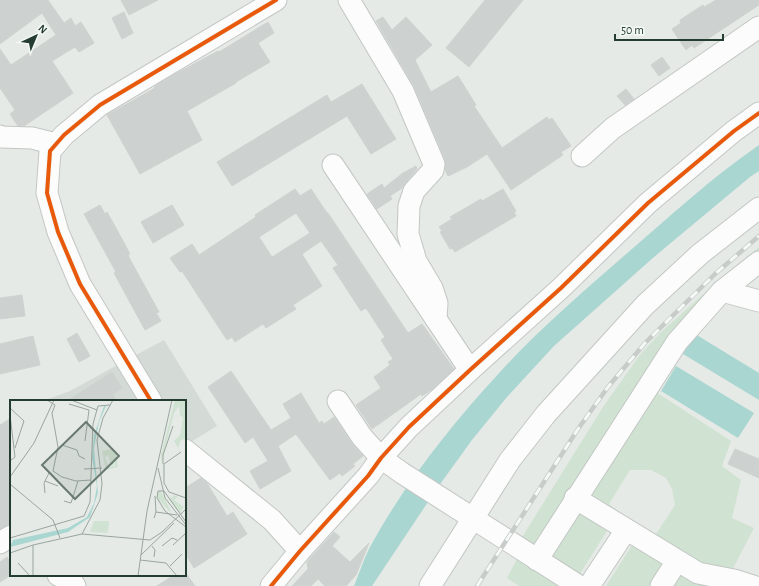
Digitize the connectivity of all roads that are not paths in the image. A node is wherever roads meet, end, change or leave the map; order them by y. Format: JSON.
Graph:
{"nodes":[{"id":1,"x":276,"y":0,"type":"edge"},
{"id":2,"x":348,"y":0,"type":"edge"},
{"id":3,"x":759,"y":27,"type":"edge"},
{"id":4,"x":759,"y":113,"type":"edge"},
{"id":5,"x":0,"y":136,"type":"edge"},
{"id":6,"x":56,"y":144,"type":"junction"},
{"id":7,"x":582,"y":156,"type":"dead end"},
{"id":8,"x":333,"y":165,"type":"dead end"},
{"id":9,"x":759,"y":208,"type":"edge"},
{"id":10,"x":759,"y":262,"type":"edge"},
{"id":11,"x":722,"y":292,"type":"junction"},
{"id":12,"x":759,"y":301,"type":"edge"},
{"id":13,"x":436,"y":319,"type":"junction"},
{"id":14,"x":470,"y":370,"type":"junction"},
{"id":15,"x":150,"y":400,"type":"edge"},
{"id":16,"x":338,"y":402,"type":"dead end"},
{"id":17,"x":186,"y":452,"type":"edge"},
{"id":18,"x":381,"y":458,"type":"junction"},
{"id":19,"x":575,"y":498,"type":"junction"},
{"id":20,"x":472,"y":518,"type":"junction"},
{"id":21,"x":626,"y":530,"type":"junction"},
{"id":22,"x":10,"y":537,"type":"edge"},
{"id":23,"x":0,"y":543,"type":"edge"},
{"id":24,"x":300,"y":551,"type":"junction"},
{"id":25,"x":537,"y":560,"type":"junction"},
{"id":26,"x":677,"y":561,"type":"junction"},
{"id":27,"x":60,"y":576,"type":"edge"},
{"id":28,"x":75,"y":586,"type":"edge"},
{"id":29,"x":271,"y":586,"type":"edge"},
{"id":30,"x":430,"y":586,"type":"edge"},
{"id":31,"x":579,"y":586,"type":"edge"},
{"id":32,"x":589,"y":586,"type":"edge"},
{"id":33,"x":661,"y":586,"type":"edge"},
{"id":34,"x":753,"y":586,"type":"edge"}],
"edges":[{"from":1,"to":6,"type":"street"},
{"from":2,"to":13,"type":"street"},
{"from":3,"to":7,"type":"street"},
{"from":4,"to":14,"type":"street"},
{"from":5,"to":6,"type":"street"},
{"from":6,"to":15,"type":"street"},
{"from":8,"to":13,"type":"street"},
{"from":9,"to":20,"type":"street"},
{"from":10,"to":11,"type":"street"},
{"from":11,"to":12,"type":"street"},
{"from":11,"to":19,"type":"street"},
{"from":13,"to":14,"type":"street"},
{"from":14,"to":18,"type":"street"},
{"from":16,"to":18,"type":"street"},
{"from":17,"to":24,"type":"street"},
{"from":18,"to":20,"type":"street"},
{"from":18,"to":24,"type":"street"},
{"from":19,"to":21,"type":"street"},
{"from":19,"to":25,"type":"street"},
{"from":20,"to":25,"type":"street"},
{"from":20,"to":30,"type":"street"},
{"from":21,"to":26,"type":"street"},
{"from":21,"to":32,"type":"street"},
{"from":22,"to":23,"type":"street"},
{"from":24,"to":29,"type":"street"},
{"from":25,"to":31,"type":"street"},
{"from":26,"to":33,"type":"street"},
{"from":26,"to":34,"type":"street"},
{"from":27,"to":28,"type":"street"}]}
